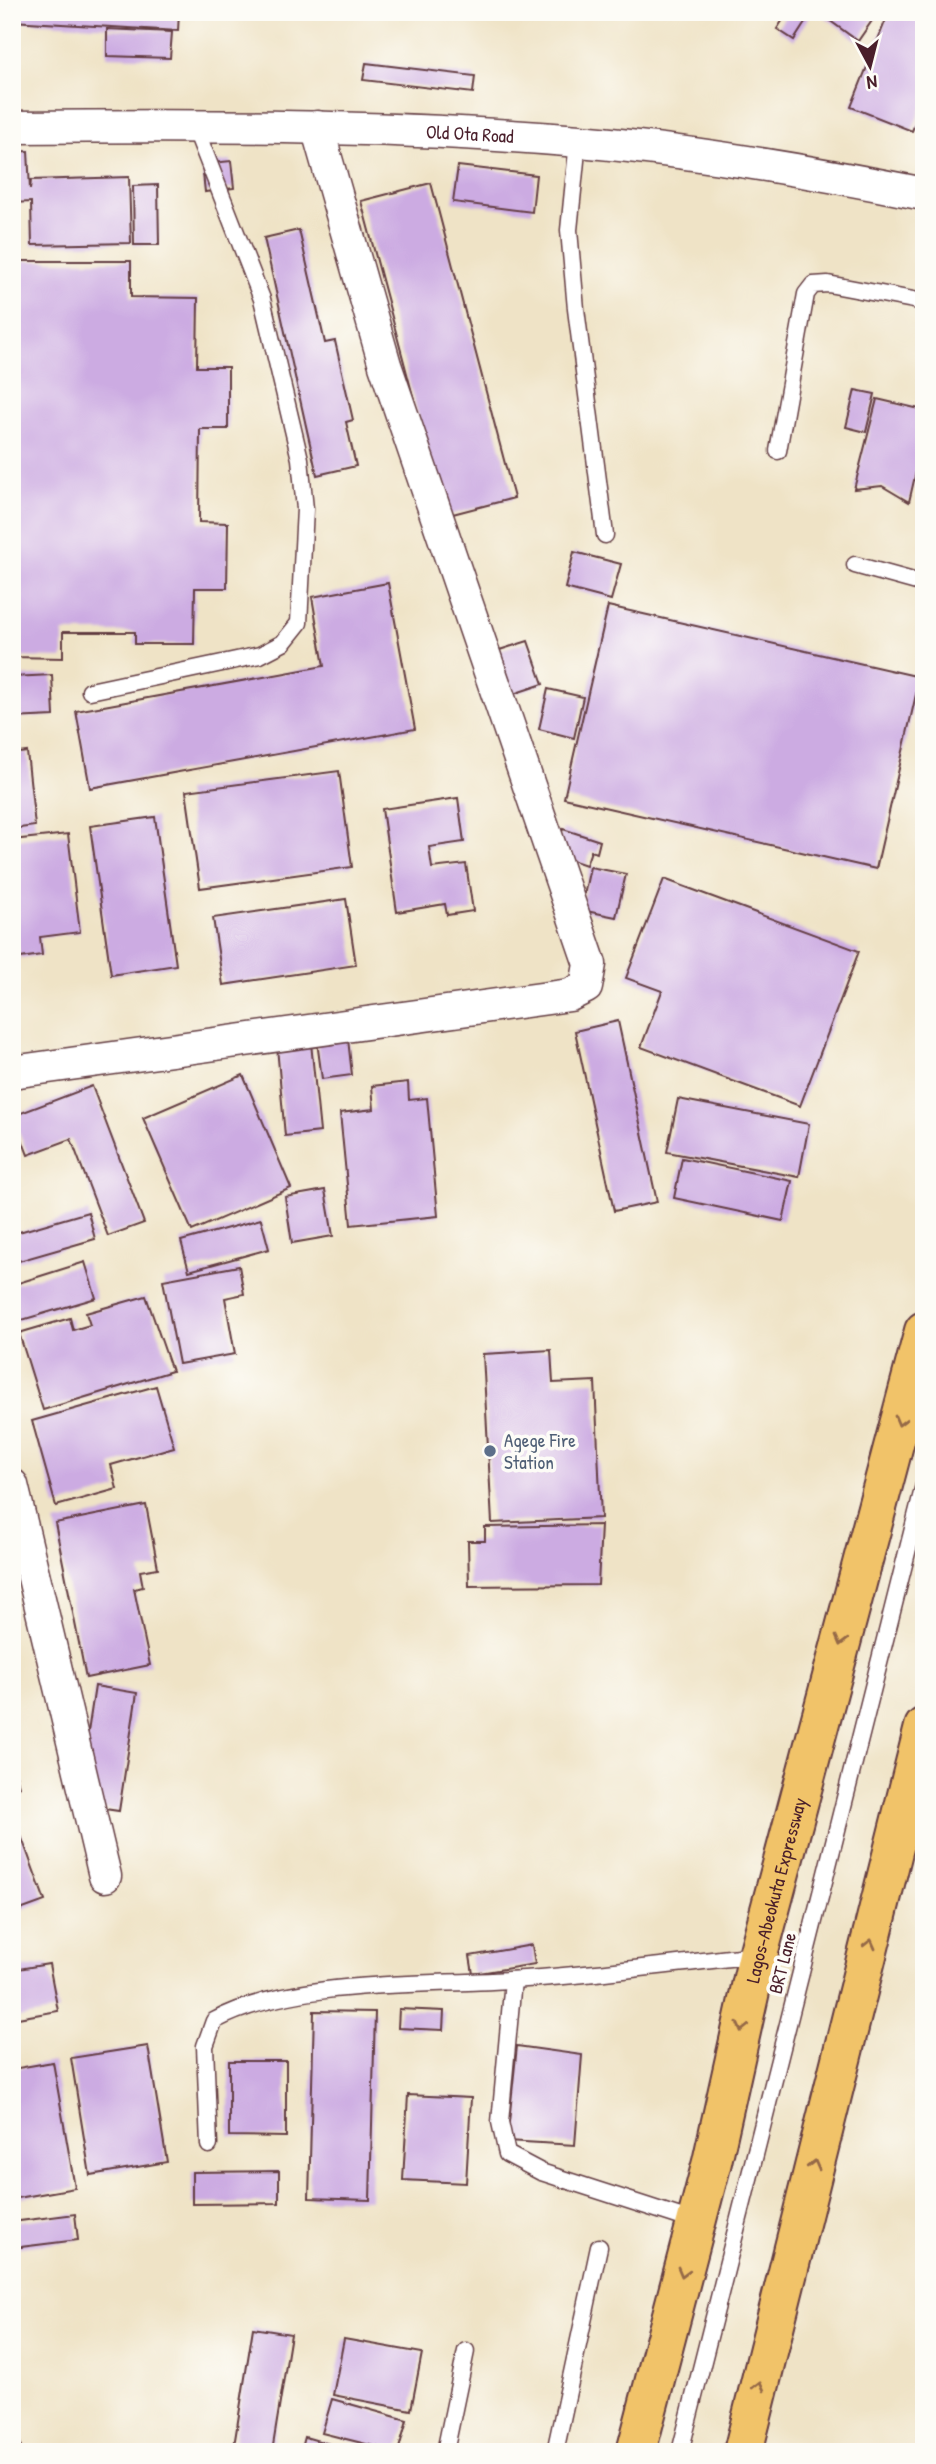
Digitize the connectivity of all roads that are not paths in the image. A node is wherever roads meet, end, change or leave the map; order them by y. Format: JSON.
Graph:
{"nodes":[{"id":1,"x":194,"y":125,"type":"junction"},
{"id":2,"x":12,"y":127,"type":"edge"},
{"id":3,"x":317,"y":127,"type":"junction"},
{"id":4,"x":578,"y":141,"type":"junction"},
{"id":5,"x":924,"y":194,"type":"edge"},
{"id":6,"x":924,"y":302,"type":"edge"},
{"id":7,"x":778,"y":451,"type":"dead end"},
{"id":8,"x":605,"y":535,"type":"dead end"},
{"id":9,"x":855,"y":565,"type":"dead end"},
{"id":10,"x":924,"y":584,"type":"edge"},
{"id":11,"x":90,"y":691,"type":"dead end"},
{"id":12,"x":12,"y":1072,"type":"edge"},
{"id":13,"x":924,"y":1331,"type":"edge"},
{"id":14,"x":12,"y":1485,"type":"edge"},
{"id":15,"x":924,"y":1485,"type":"edge"},
{"id":16,"x":924,"y":1727,"type":"edge"},
{"id":17,"x":106,"y":1876,"type":"dead end"},
{"id":18,"x":758,"y":1955,"type":"junction"},
{"id":19,"x":513,"y":1980,"type":"junction"},
{"id":20,"x":209,"y":2146,"type":"dead end"},
{"id":21,"x":696,"y":2222,"type":"junction"},
{"id":22,"x":599,"y":2247,"type":"dead end"},
{"id":23,"x":466,"y":2351,"type":"dead end"},
{"id":24,"x":444,"y":2452,"type":"edge"},
{"id":25,"x":555,"y":2452,"type":"edge"},
{"id":26,"x":636,"y":2452,"type":"edge"},
{"id":27,"x":680,"y":2452,"type":"edge"},
{"id":28,"x":743,"y":2452,"type":"edge"}],
"edges":[{"from":1,"to":2,"type":"street","name":"Old Ota Road"},
{"from":1,"to":3,"type":"street","name":"Old Ota Road"},
{"from":1,"to":11,"type":"lane"},
{"from":3,"to":4,"type":"street","name":"Old Ota Road"},
{"from":3,"to":12,"type":"street"},
{"from":4,"to":5,"type":"street","name":"Old Ota Road"},
{"from":4,"to":8,"type":"lane"},
{"from":6,"to":7,"type":"lane"},
{"from":9,"to":10,"type":"lane"},
{"from":13,"to":18,"type":"highway","name":"Lagos-Abeokuta Expressway","one_way":true},
{"from":14,"to":17,"type":"street"},
{"from":15,"to":27,"type":"lane","name":"BRT Lane"},
{"from":28,"to":16,"type":"highway","one_way":true},
{"from":18,"to":19,"type":"lane"},
{"from":18,"to":21,"type":"highway","name":"Lagos-Abeokuta Expressway","one_way":true},
{"from":19,"to":20,"type":"lane"},
{"from":19,"to":21,"type":"lane"},
{"from":21,"to":26,"type":"highway","name":"Lagos-Abeokuta Expressway","one_way":true},
{"from":22,"to":25,"type":"lane"},
{"from":23,"to":24,"type":"lane"}]}
